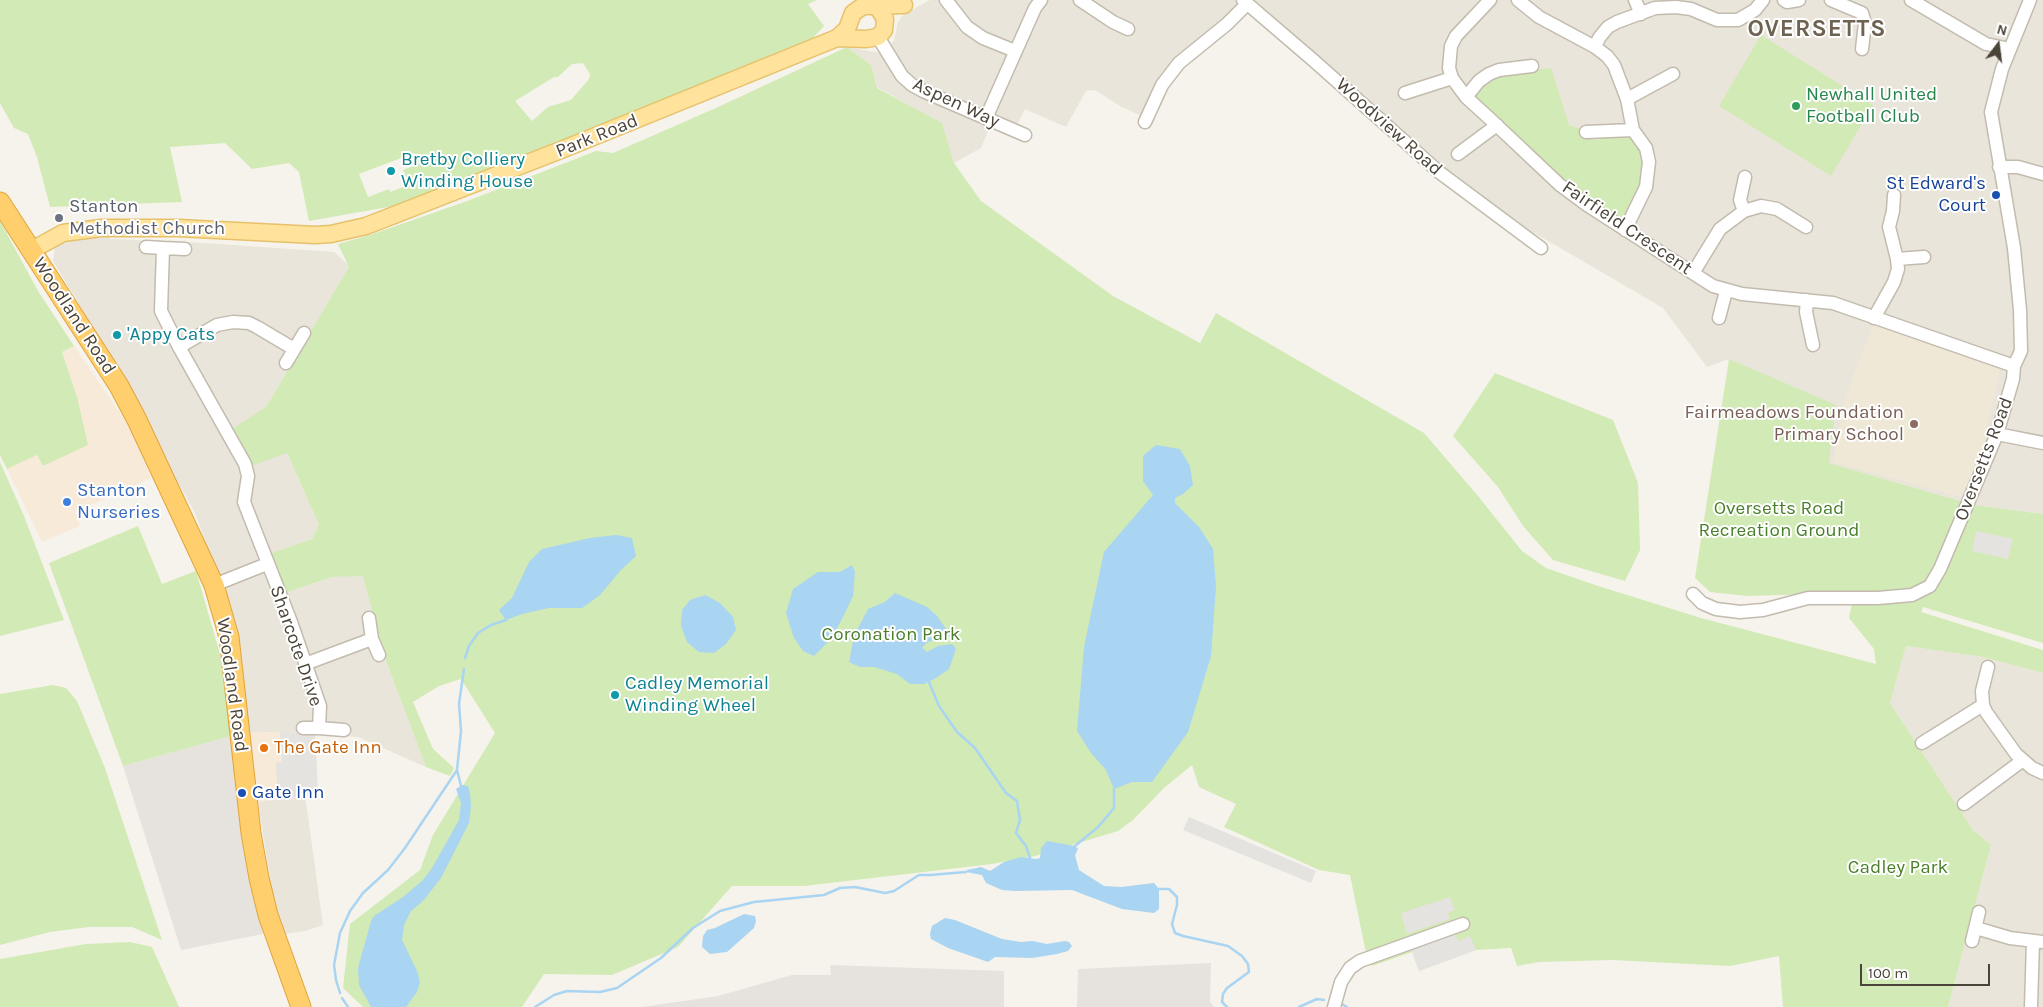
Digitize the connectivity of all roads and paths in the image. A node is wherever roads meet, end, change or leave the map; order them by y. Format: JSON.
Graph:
{"nodes":[{"id":1,"x":946,"y":0,"type":"edge"},
{"id":2,"x":1041,"y":0,"type":"edge"},
{"id":3,"x":1080,"y":0,"type":"edge"},
{"id":4,"x":1490,"y":0,"type":"edge"},
{"id":5,"x":1518,"y":0,"type":"edge"},
{"id":6,"x":1635,"y":0,"type":"edge"},
{"id":7,"x":1763,"y":0,"type":"edge"},
{"id":8,"x":1784,"y":0,"type":"edge"},
{"id":9,"x":1799,"y":0,"type":"edge"},
{"id":10,"x":1831,"y":0,"type":"edge"},
{"id":11,"x":1911,"y":0,"type":"edge"},
{"id":12,"x":2030,"y":0,"type":"edge"},
{"id":13,"x":1245,"y":2,"type":"edge"},
{"id":14,"x":908,"y":3,"type":"edge"},
{"id":15,"x":874,"y":6,"type":"junction"},
{"id":16,"x":1641,"y":14,"type":"junction"},
{"id":17,"x":851,"y":19,"type":"junction"},
{"id":18,"x":1128,"y":29,"type":"dead end"},
{"id":19,"x":881,"y":30,"type":"junction"},
{"id":20,"x":836,"y":38,"type":"junction"},
{"id":21,"x":861,"y":38,"type":"junction"},
{"id":22,"x":1595,"y":47,"type":"junction"},
{"id":23,"x":1862,"y":49,"type":"dead end"},
{"id":24,"x":2010,"y":49,"type":"junction"},
{"id":25,"x":1015,"y":51,"type":"junction"},
{"id":26,"x":1532,"y":66,"type":"dead end"},
{"id":27,"x":1673,"y":74,"type":"dead end"},
{"id":28,"x":1452,"y":78,"type":"junction"},
{"id":29,"x":1405,"y":93,"type":"dead end"},
{"id":30,"x":1466,"y":97,"type":"junction"},
{"id":31,"x":1627,"y":99,"type":"junction"},
{"id":32,"x":986,"y":118,"type":"junction"},
{"id":33,"x":1145,"y":122,"type":"dead end"},
{"id":34,"x":1497,"y":125,"type":"junction"},
{"id":35,"x":1633,"y":130,"type":"junction"},
{"id":36,"x":1586,"y":132,"type":"dead end"},
{"id":37,"x":1025,"y":135,"type":"dead end"},
{"id":38,"x":1458,"y":154,"type":"dead end"},
{"id":39,"x":1999,"y":167,"type":"junction"},
{"id":40,"x":2043,"y":174,"type":"edge"},
{"id":41,"x":1745,"y":177,"type":"dead end"},
{"id":42,"x":1894,"y":195,"type":"dead end"},
{"id":43,"x":0,"y":202,"type":"edge"},
{"id":44,"x":1744,"y":211,"type":"junction"},
{"id":45,"x":1806,"y":227,"type":"dead end"},
{"id":46,"x":1625,"y":230,"type":"junction"},
{"id":47,"x":146,"y":247,"type":"dead end"},
{"id":48,"x":163,"y":248,"type":"junction"},
{"id":49,"x":1541,"y":248,"type":"dead end"},
{"id":50,"x":185,"y":249,"type":"dead end"},
{"id":51,"x":32,"y":250,"type":"junction"},
{"id":52,"x":1924,"y":257,"type":"dead end"},
{"id":53,"x":1897,"y":259,"type":"junction"},
{"id":54,"x":1693,"y":273,"type":"junction"},
{"id":55,"x":1726,"y":291,"type":"junction"},
{"id":56,"x":1807,"y":300,"type":"junction"},
{"id":57,"x":1719,"y":318,"type":"dead end"},
{"id":58,"x":1874,"y":318,"type":"junction"},
{"id":59,"x":304,"y":333,"type":"dead end"},
{"id":60,"x":1813,"y":345,"type":"dead end"},
{"id":61,"x":179,"y":347,"type":"junction"},
{"id":62,"x":294,"y":349,"type":"junction"},
{"id":63,"x":286,"y":364,"type":"dead end"},
{"id":64,"x":2014,"y":366,"type":"junction"},
{"id":65,"x":1997,"y":434,"type":"junction"},
{"id":66,"x":2043,"y":443,"type":"edge"},
{"id":67,"x":267,"y":564,"type":"junction"},
{"id":68,"x":214,"y":585,"type":"junction"},
{"id":69,"x":1693,"y":594,"type":"dead end"},
{"id":70,"x":369,"y":618,"type":"dead end"},
{"id":71,"x":372,"y":639,"type":"junction"},
{"id":72,"x":379,"y":654,"type":"dead end"},
{"id":73,"x":305,"y":664,"type":"junction"},
{"id":74,"x":1988,"y":667,"type":"dead end"},
{"id":75,"x":1983,"y":704,"type":"junction"},
{"id":76,"x":303,"y":728,"type":"dead end"},
{"id":77,"x":319,"y":728,"type":"junction"},
{"id":78,"x":344,"y":730,"type":"dead end"},
{"id":79,"x":1922,"y":744,"type":"dead end"},
{"id":80,"x":2023,"y":760,"type":"junction"},
{"id":81,"x":2043,"y":773,"type":"edge"},
{"id":82,"x":1964,"y":804,"type":"dead end"},
{"id":83,"x":1979,"y":912,"type":"dead end"},
{"id":84,"x":1463,"y":924,"type":"dead end"},
{"id":85,"x":1976,"y":928,"type":"junction"},
{"id":86,"x":1972,"y":941,"type":"dead end"},
{"id":87,"x":2038,"y":941,"type":"edge"},
{"id":88,"x":301,"y":1007,"type":"edge"},
{"id":89,"x":1334,"y":1007,"type":"edge"},
{"id":90,"x":2031,"y":1007,"type":"edge"}],
"edges":[{"from":1,"to":25,"type":"street"},
{"from":2,"to":25,"type":"street"},
{"from":3,"to":18,"type":"street"},
{"from":4,"to":28,"type":"street"},
{"from":5,"to":22,"type":"street"},
{"from":6,"to":16,"type":"street"},
{"from":7,"to":16,"type":"street"},
{"from":8,"to":9,"type":"street"},
{"from":10,"to":23,"type":"street"},
{"from":11,"to":24,"type":"street"},
{"from":12,"to":24,"type":"street","name":"Oversetts Road"},
{"from":13,"to":33,"type":"street"},
{"from":13,"to":49,"type":"street","name":"Woodview Road"},
{"from":14,"to":15,"type":"main road","name":"Park Road"},
{"from":14,"to":19,"type":"main road","name":"Park Road"},
{"from":15,"to":17,"type":"main road","name":"Park Road"},
{"from":15,"to":19,"type":"main road"},
{"from":16,"to":22,"type":"street"},
{"from":17,"to":20,"type":"main road","name":"Park Road"},
{"from":17,"to":21,"type":"main road"},
{"from":19,"to":21,"type":"main road","name":"Park Road"},
{"from":19,"to":32,"type":"street","name":"Aspen Way"},
{"from":20,"to":21,"type":"main road","name":"Park Road"},
{"from":20,"to":51,"type":"main road","name":"Park Road"},
{"from":22,"to":31,"type":"street"},
{"from":24,"to":39,"type":"street","name":"Oversetts Road"},
{"from":25,"to":32,"type":"street"},
{"from":26,"to":30,"type":"street"},
{"from":27,"to":31,"type":"street"},
{"from":28,"to":29,"type":"street"},
{"from":28,"to":30,"type":"street","name":"Fairfield Crescent"},
{"from":30,"to":34,"type":"street","name":"Fairfield Crescent"},
{"from":31,"to":35,"type":"street"},
{"from":32,"to":37,"type":"street","name":"Aspen Way"},
{"from":34,"to":38,"type":"street"},
{"from":34,"to":46,"type":"street","name":"Fairfield Crescent"},
{"from":35,"to":36,"type":"street"},
{"from":35,"to":46,"type":"street"},
{"from":39,"to":40,"type":"street"},
{"from":39,"to":64,"type":"street","name":"Oversetts Road"},
{"from":41,"to":44,"type":"street"},
{"from":42,"to":53,"type":"street"},
{"from":43,"to":51,"type":"highway","name":"Woodland Road"},
{"from":44,"to":45,"type":"street"},
{"from":44,"to":54,"type":"street"},
{"from":46,"to":54,"type":"street","name":"Fairfield Crescent"},
{"from":47,"to":48,"type":"street"},
{"from":48,"to":50,"type":"street"},
{"from":48,"to":61,"type":"street","name":"Sharcote Drive"},
{"from":51,"to":68,"type":"highway","name":"Woodland Road"},
{"from":52,"to":53,"type":"street"},
{"from":53,"to":58,"type":"street"},
{"from":54,"to":55,"type":"street","name":"Fairfield Crescent"},
{"from":55,"to":56,"type":"street","name":"Fairfield Crescent"},
{"from":55,"to":57,"type":"street"},
{"from":56,"to":58,"type":"street","name":"Fairfield Crescent"},
{"from":56,"to":60,"type":"street"},
{"from":58,"to":64,"type":"street","name":"Fairfield Crescent"},
{"from":59,"to":62,"type":"street"},
{"from":61,"to":62,"type":"street"},
{"from":61,"to":67,"type":"street","name":"Sharcote Drive"},
{"from":62,"to":63,"type":"street"},
{"from":64,"to":65,"type":"street","name":"Oversetts Road"},
{"from":65,"to":66,"type":"street"},
{"from":65,"to":69,"type":"street","name":"Oversetts Road"},
{"from":67,"to":68,"type":"street"},
{"from":67,"to":73,"type":"street","name":"Sharcote Drive"},
{"from":68,"to":88,"type":"highway","name":"Woodland Road"},
{"from":70,"to":71,"type":"street"},
{"from":71,"to":72,"type":"street"},
{"from":71,"to":73,"type":"street"},
{"from":73,"to":77,"type":"street","name":"Sharcote Drive"},
{"from":74,"to":75,"type":"street"},
{"from":75,"to":79,"type":"street"},
{"from":75,"to":80,"type":"street"},
{"from":76,"to":77,"type":"street","name":"Sharcote Drive"},
{"from":77,"to":78,"type":"street","name":"Sharcote Drive"},
{"from":80,"to":81,"type":"street"},
{"from":80,"to":82,"type":"street"},
{"from":83,"to":85,"type":"street"},
{"from":84,"to":89,"type":"street"},
{"from":85,"to":86,"type":"street"},
{"from":85,"to":87,"type":"street"},
{"from":87,"to":90,"type":"street"}]}
